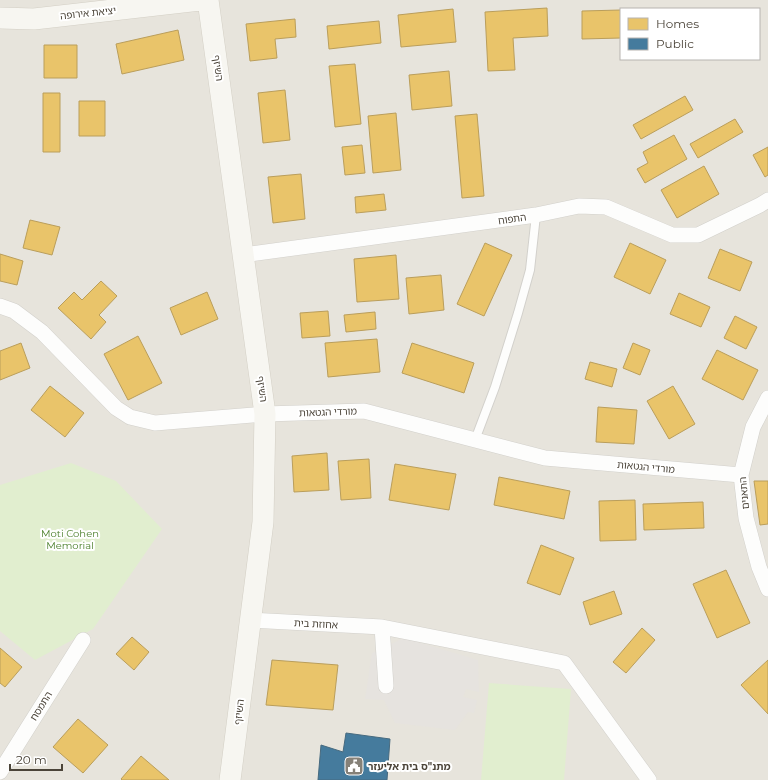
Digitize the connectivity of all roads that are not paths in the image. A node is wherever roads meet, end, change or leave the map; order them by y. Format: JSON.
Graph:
{"nodes":[{"id":1,"x":200,"y":0,"type":"edge"},
{"id":2,"x":208,"y":0,"type":"edge"},
{"id":3,"x":0,"y":18,"type":"edge"},
{"id":4,"x":768,"y":200,"type":"edge"},
{"id":5,"x":536,"y":215,"type":"junction"},
{"id":6,"x":243,"y":255,"type":"junction"},
{"id":7,"x":0,"y":306,"type":"edge"},
{"id":8,"x":768,"y":398,"type":"edge"},
{"id":9,"x":265,"y":414,"type":"junction"},
{"id":10,"x":475,"y":440,"type":"junction"},
{"id":11,"x":741,"y":476,"type":"junction"},
{"id":12,"x":768,"y":589,"type":"edge"},
{"id":13,"x":251,"y":620,"type":"junction"},
{"id":14,"x":382,"y":627,"type":"junction"},
{"id":15,"x":83,"y":640,"type":"dead end"},
{"id":16,"x":386,"y":686,"type":"dead end"},
{"id":17,"x":0,"y":772,"type":"edge"},
{"id":18,"x":230,"y":780,"type":"edge"},
{"id":19,"x":650,"y":780,"type":"edge"}],
"edges":[{"from":1,"to":3,"type":"street","name":"יציאת אירופה"},
{"from":2,"to":6,"type":"street","name":"השיזף"},
{"from":4,"to":5,"type":"street","name":"התפוח"},
{"from":5,"to":6,"type":"street","name":"התפוח"},
{"from":5,"to":10,"type":"lane"},
{"from":6,"to":9,"type":"street","name":"השיזף"},
{"from":7,"to":9,"type":"street","name":"מורדי הגטאות"},
{"from":8,"to":11,"type":"street","name":"התאנים"},
{"from":9,"to":10,"type":"street","name":"מורדי הגטאות"},
{"from":9,"to":13,"type":"street","name":"השיזף"},
{"from":10,"to":11,"type":"street","name":"מורדי הגטאות"},
{"from":11,"to":12,"type":"street","name":"התאנים"},
{"from":13,"to":14,"type":"street","name":"אחוזת בית"},
{"from":13,"to":18,"type":"street","name":"השיזף"},
{"from":14,"to":16,"type":"street"},
{"from":14,"to":19,"type":"street","name":"אחוזת בית"},
{"from":15,"to":17,"type":"street","name":"התמסח"}]}
